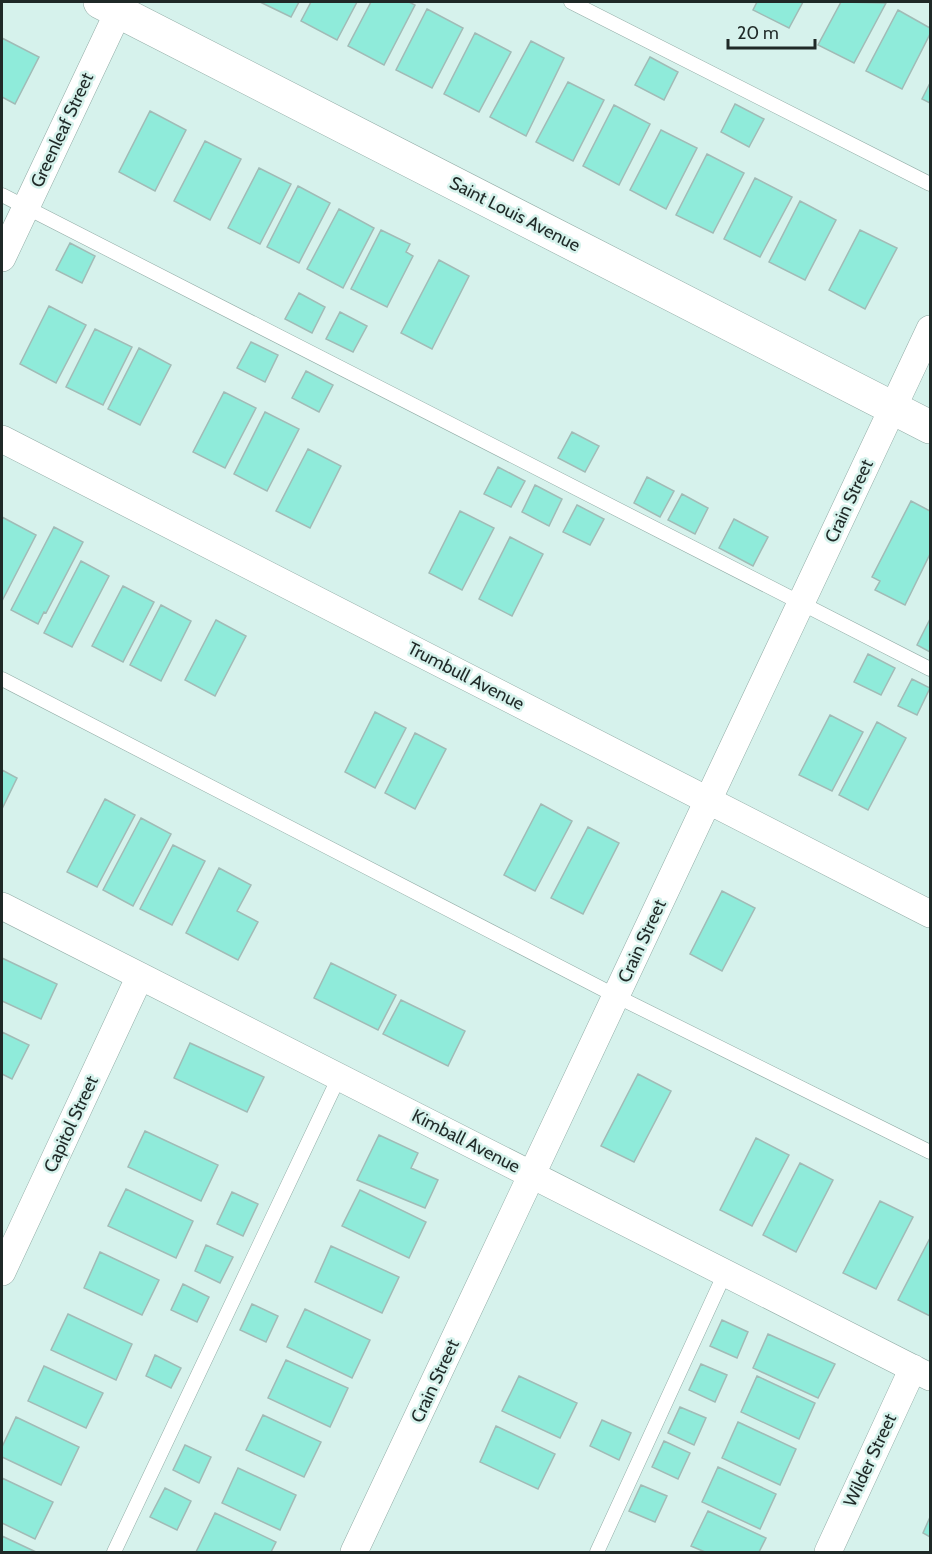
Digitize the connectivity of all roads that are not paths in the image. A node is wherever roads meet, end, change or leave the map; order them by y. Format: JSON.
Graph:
{"nodes":[{"id":1,"x":571,"y":2,"type":"edge"},
{"id":2,"x":114,"y":5,"type":"edge"},
{"id":3,"x":930,"y":184,"type":"edge"},
{"id":4,"x":2,"y":195,"type":"edge"},
{"id":5,"x":26,"y":207,"type":"junction"},
{"id":6,"x":2,"y":258,"type":"edge"},
{"id":7,"x":930,"y":329,"type":"edge"},
{"id":8,"x":893,"y":408,"type":"junction"},
{"id":9,"x":930,"y":427,"type":"edge"},
{"id":10,"x":2,"y":438,"type":"edge"},
{"id":11,"x":801,"y":603,"type":"junction"},
{"id":12,"x":930,"y":669,"type":"edge"},
{"id":13,"x":2,"y":679,"type":"edge"},
{"id":14,"x":708,"y":801,"type":"junction"},
{"id":15,"x":2,"y":906,"type":"edge"},
{"id":16,"x":930,"y":914,"type":"edge"},
{"id":17,"x":140,"y":976,"type":"junction"},
{"id":18,"x":616,"y":996,"type":"junction"},
{"id":19,"x":339,"y":1077,"type":"junction"},
{"id":20,"x":930,"y":1152,"type":"edge"},
{"id":21,"x":532,"y":1175,"type":"junction"},
{"id":22,"x":2,"y":1272,"type":"edge"},
{"id":23,"x":725,"y":1273,"type":"junction"},
{"id":24,"x":922,"y":1373,"type":"edge"},
{"id":25,"x":114,"y":1552,"type":"edge"},
{"id":26,"x":354,"y":1552,"type":"edge"},
{"id":27,"x":597,"y":1552,"type":"edge"},
{"id":28,"x":828,"y":1552,"type":"edge"}],
"edges":[{"from":1,"to":3,"type":"lane"},
{"from":2,"to":5,"type":"street","name":"Greenleaf Street"},
{"from":2,"to":8,"type":"street","name":"Saint Louis Avenue"},
{"from":4,"to":5,"type":"lane"},
{"from":5,"to":6,"type":"street","name":"Greenleaf Street"},
{"from":5,"to":11,"type":"lane"},
{"from":7,"to":8,"type":"street","name":"Crain Street"},
{"from":8,"to":9,"type":"street","name":"Saint Louis Avenue"},
{"from":8,"to":11,"type":"street","name":"Crain Street"},
{"from":10,"to":14,"type":"street","name":"Trumbull Avenue"},
{"from":11,"to":12,"type":"lane"},
{"from":11,"to":14,"type":"street","name":"Crain Street"},
{"from":13,"to":18,"type":"lane"},
{"from":14,"to":16,"type":"street","name":"Trumbull Avenue"},
{"from":14,"to":18,"type":"street","name":"Crain Street"},
{"from":15,"to":17,"type":"street","name":"Kimball Avenue"},
{"from":17,"to":19,"type":"street","name":"Kimball Avenue"},
{"from":17,"to":22,"type":"street","name":"Capitol Street"},
{"from":18,"to":20,"type":"lane"},
{"from":18,"to":21,"type":"street","name":"Crain Street"},
{"from":19,"to":21,"type":"street","name":"Kimball Avenue"},
{"from":19,"to":25,"type":"lane"},
{"from":21,"to":23,"type":"street","name":"Kimball Avenue"},
{"from":21,"to":26,"type":"street","name":"Crain Street"},
{"from":23,"to":24,"type":"street","name":"Kimball Avenue"},
{"from":23,"to":27,"type":"lane"},
{"from":24,"to":28,"type":"street","name":"Wilder Street"}]}
